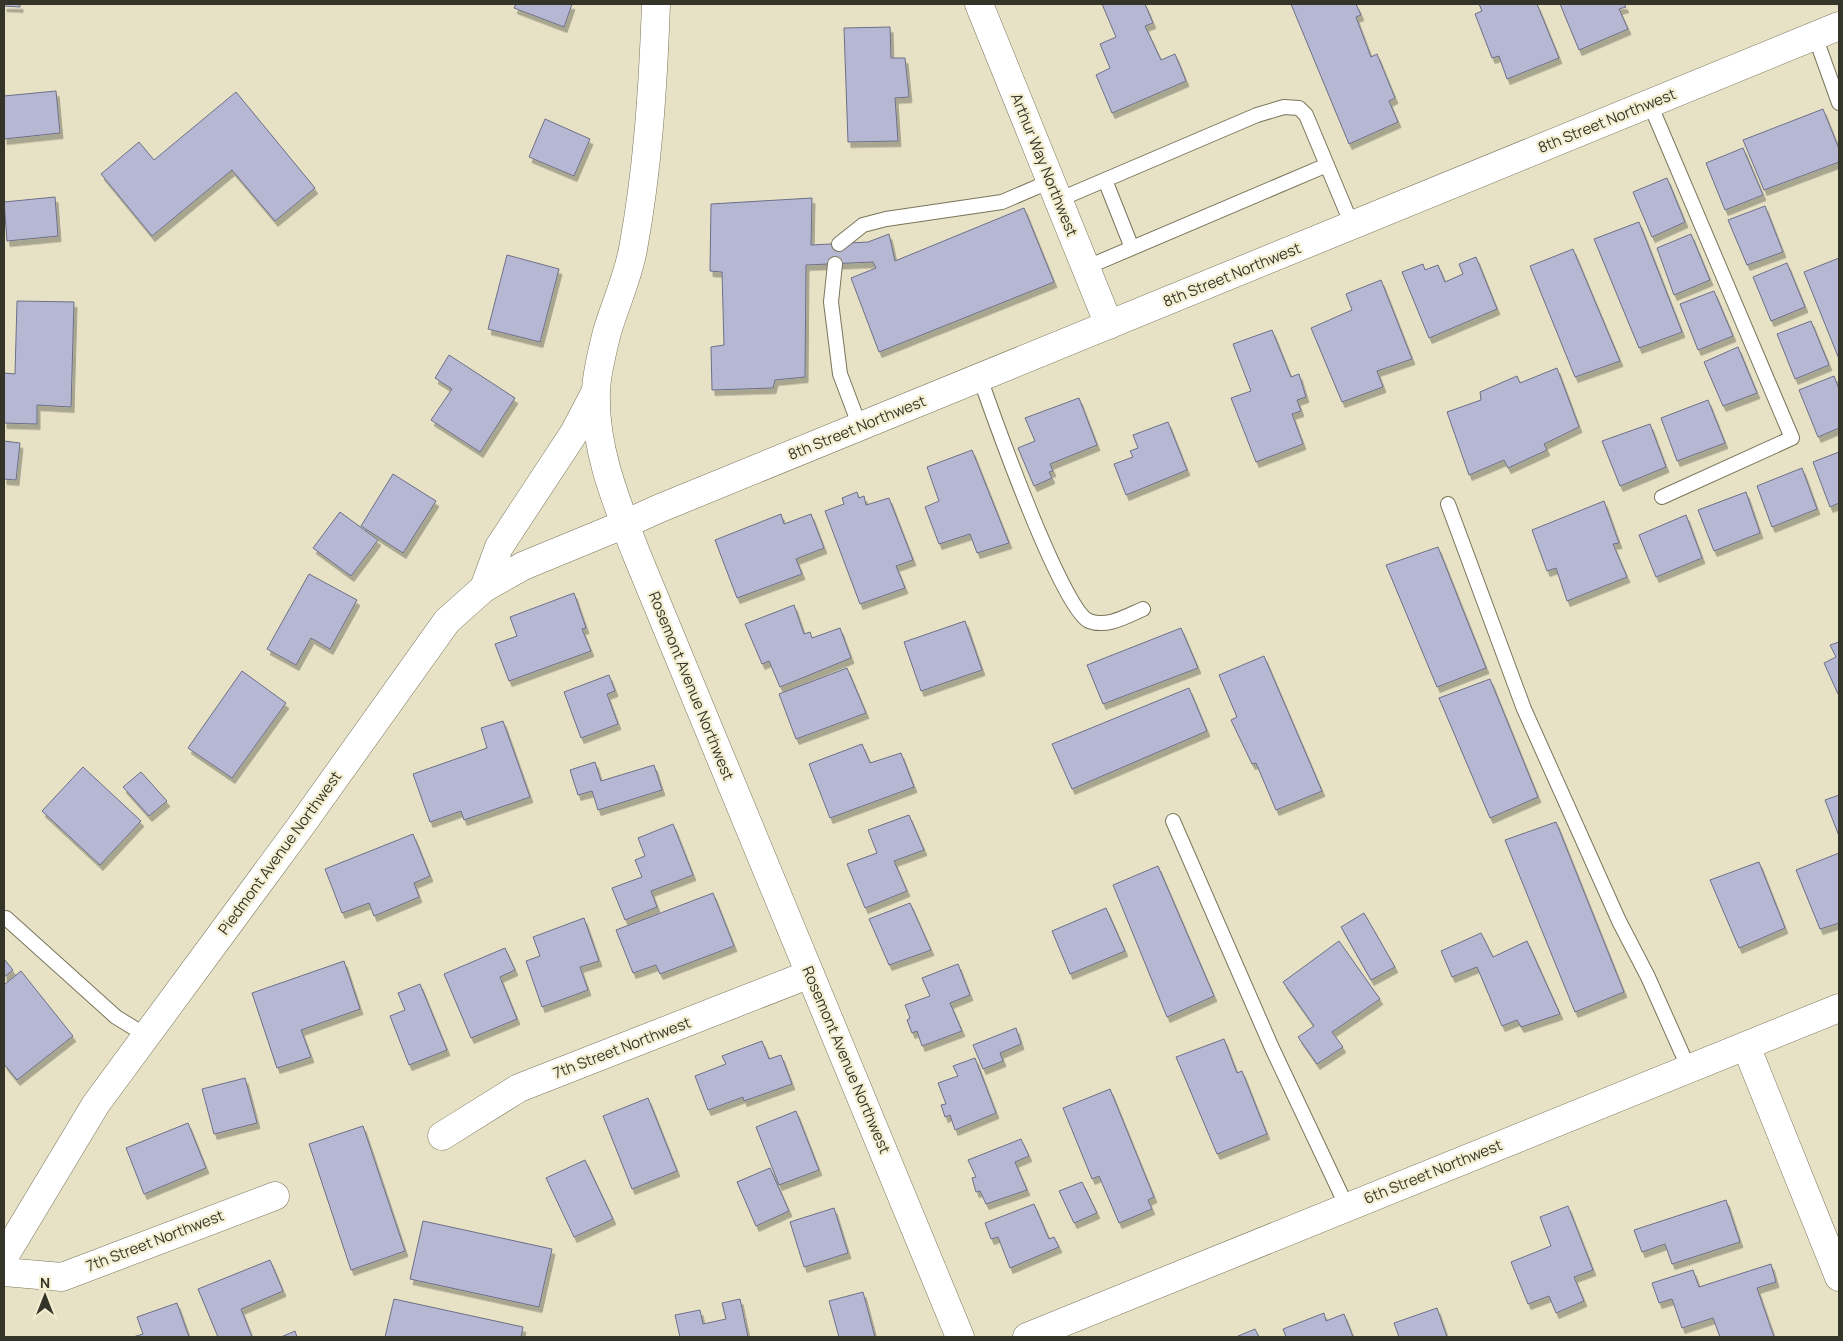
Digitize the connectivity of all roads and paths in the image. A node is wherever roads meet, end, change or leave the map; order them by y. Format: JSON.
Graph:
{"nodes":[{"id":1,"x":656,"y":4,"type":"edge"},
{"id":2,"x":979,"y":4,"type":"edge"},
{"id":3,"x":1827,"y":31,"type":"edge"},
{"id":4,"x":1839,"y":103,"type":"edge"},
{"id":5,"x":1650,"y":104,"type":"junction"},
{"id":6,"x":1327,"y":165,"type":"junction"},
{"id":7,"x":1105,"y":180,"type":"junction"},
{"id":8,"x":1055,"y":190,"type":"junction"},
{"id":9,"x":1352,"y":225,"type":"junction"},
{"id":10,"x":839,"y":244,"type":"dead end"},
{"id":11,"x":1132,"y":248,"type":"junction"},
{"id":12,"x":835,"y":264,"type":"dead end"},
{"id":13,"x":1085,"y":268,"type":"junction"},
{"id":14,"x":1109,"y":325,"type":"junction"},
{"id":15,"x":980,"y":378,"type":"junction"},
{"id":16,"x":596,"y":391,"type":"junction"},
{"id":17,"x":860,"y":427,"type":"junction"},
{"id":18,"x":1662,"y":497,"type":"dead end"},
{"id":19,"x":1448,"y":504,"type":"dead end"},
{"id":20,"x":625,"y":524,"type":"junction"},
{"id":21,"x":484,"y":588,"type":"junction"},
{"id":22,"x":1143,"y":609,"type":"dead end"},
{"id":23,"x":1173,"y":821,"type":"dead end"},
{"id":24,"x":6,"y":918,"type":"dead end"},
{"id":25,"x":810,"y":974,"type":"junction"},
{"id":26,"x":1839,"y":1008,"type":"edge"},
{"id":27,"x":147,"y":1036,"type":"junction"},
{"id":28,"x":1746,"y":1046,"type":"junction"},
{"id":29,"x":1689,"y":1069,"type":"junction"},
{"id":30,"x":442,"y":1136,"type":"dead end"},
{"id":31,"x":275,"y":1196,"type":"dead end"},
{"id":32,"x":1347,"y":1207,"type":"junction"},
{"id":33,"x":4,"y":1257,"type":"edge"},
{"id":34,"x":4,"y":1272,"type":"edge"},
{"id":35,"x":1839,"y":1277,"type":"edge"},
{"id":36,"x":960,"y":1337,"type":"edge"},
{"id":37,"x":1027,"y":1337,"type":"edge"}],
"edges":[{"from":1,"to":16,"type":"street","name":"Rosemont Avenue Northwest"},
{"from":2,"to":8,"type":"street","name":"Arthur Way Northwest"},
{"from":3,"to":4,"type":"lane"},
{"from":3,"to":5,"type":"street","name":"8th Street Northwest"},
{"from":5,"to":9,"type":"street","name":"8th Street Northwest"},
{"from":5,"to":18,"type":"lane"},
{"from":6,"to":7,"type":"lane"},
{"from":6,"to":9,"type":"lane"},
{"from":6,"to":11,"type":"lane"},
{"from":7,"to":8,"type":"lane"},
{"from":7,"to":11,"type":"lane"},
{"from":8,"to":10,"type":"lane"},
{"from":8,"to":13,"type":"street","name":"Arthur Way Northwest"},
{"from":9,"to":14,"type":"street","name":"8th Street Northwest"},
{"from":11,"to":13,"type":"lane"},
{"from":12,"to":17,"type":"lane"},
{"from":13,"to":14,"type":"street","name":"Arthur Way Northwest"},
{"from":14,"to":15,"type":"street","name":"8th Street Northwest"},
{"from":15,"to":17,"type":"street","name":"8th Street Northwest"},
{"from":15,"to":22,"type":"lane"},
{"from":16,"to":20,"type":"street","name":"Rosemont Avenue Northwest"},
{"from":16,"to":21,"type":"street"},
{"from":17,"to":20,"type":"street","name":"8th Street Northwest"},
{"from":19,"to":29,"type":"lane"},
{"from":20,"to":21,"type":"street","name":"Piedmont Avenue Northwest"},
{"from":20,"to":25,"type":"street","name":"Rosemont Avenue Northwest"},
{"from":21,"to":27,"type":"street","name":"Piedmont Avenue Northwest"},
{"from":23,"to":32,"type":"lane"},
{"from":24,"to":27,"type":"lane"},
{"from":25,"to":30,"type":"street","name":"7th Street Northwest"},
{"from":25,"to":36,"type":"street","name":"Rosemont Avenue Northwest"},
{"from":26,"to":28,"type":"street","name":"6th Street Northwest"},
{"from":27,"to":33,"type":"street","name":"Piedmont Avenue Northwest"},
{"from":28,"to":29,"type":"street","name":"6th Street Northwest"},
{"from":28,"to":35,"type":"street"},
{"from":29,"to":32,"type":"street","name":"6th Street Northwest"},
{"from":31,"to":34,"type":"street","name":"7th Street Northwest"},
{"from":32,"to":37,"type":"street","name":"6th Street Northwest"}]}
